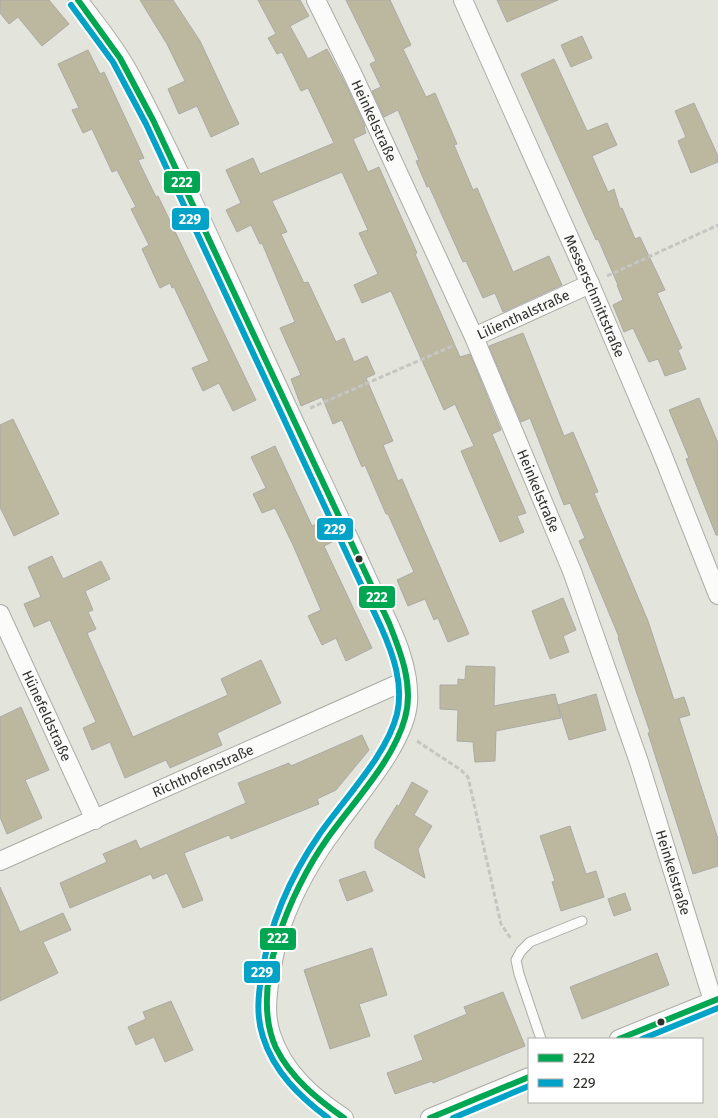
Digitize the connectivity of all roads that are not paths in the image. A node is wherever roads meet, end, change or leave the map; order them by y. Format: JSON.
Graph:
{"nodes":[{"id":1,"x":78,"y":0,"type":"edge"},
{"id":2,"x":316,"y":0,"type":"edge"},
{"id":3,"x":463,"y":0,"type":"edge"},
{"id":4,"x":590,"y":284,"type":"junction"},
{"id":5,"x":474,"y":337,"type":"junction"},
{"id":6,"x":718,"y":595,"type":"edge"},
{"id":7,"x":0,"y":614,"type":"edge"},
{"id":8,"x":407,"y":680,"type":"junction"},
{"id":9,"x":95,"y":820,"type":"junction"},
{"id":10,"x":0,"y":861,"type":"edge"},
{"id":11,"x":582,"y":921,"type":"dead end"},
{"id":12,"x":715,"y":1000,"type":"edge"},
{"id":13,"x":541,"y":1038,"type":"edge"},
{"id":14,"x":621,"y":1038,"type":"edge"},
{"id":15,"x":528,"y":1077,"type":"edge"},
{"id":16,"x":344,"y":1118,"type":"edge"},
{"id":17,"x":430,"y":1118,"type":"edge"}],
"edges":[{"from":1,"to":8,"type":"street"},
{"from":2,"to":5,"type":"street","name":"Heinkelstraße"},
{"from":3,"to":4,"type":"street","name":"Messerschmittstraße"},
{"from":4,"to":5,"type":"street","name":"Lilienthalstraße"},
{"from":4,"to":6,"type":"street","name":"Messerschmittstraße"},
{"from":5,"to":12,"type":"street","name":"Heinkelstraße"},
{"from":7,"to":9,"type":"street","name":"Hünefeldstraße"},
{"from":8,"to":9,"type":"street","name":"Richthofenstraße"},
{"from":8,"to":16,"type":"street"},
{"from":9,"to":10,"type":"street","name":"Richthofenstraße"},
{"from":11,"to":13,"type":"lane"},
{"from":12,"to":14,"type":"street"},
{"from":15,"to":17,"type":"street"}]}
